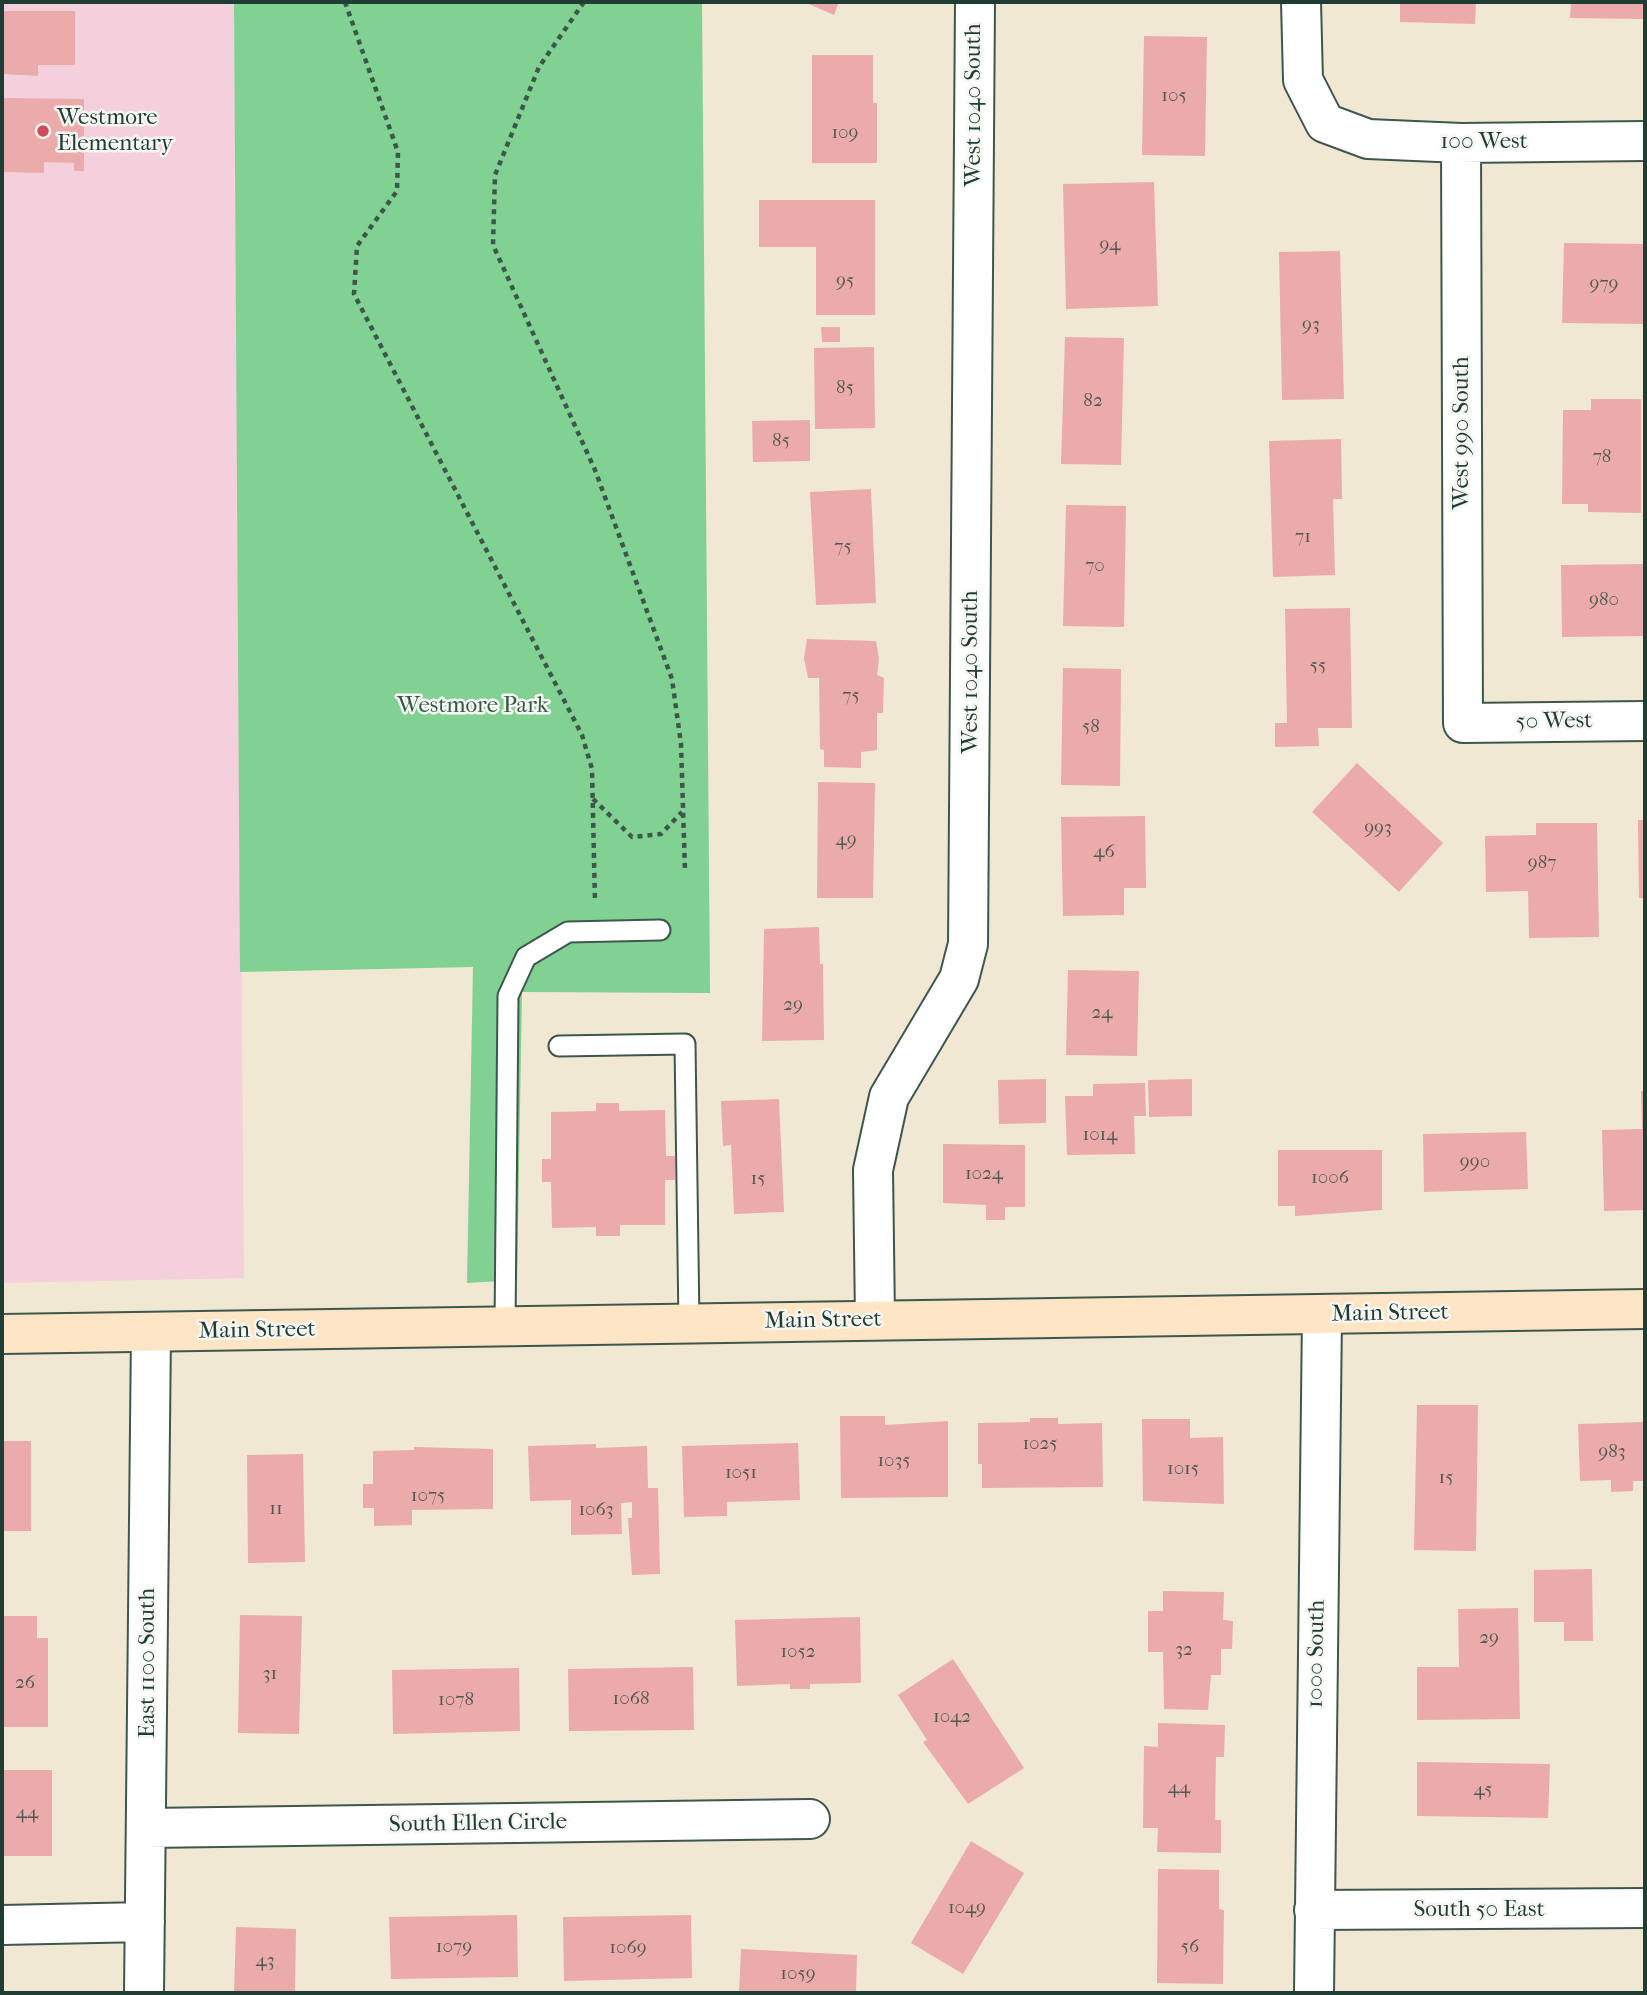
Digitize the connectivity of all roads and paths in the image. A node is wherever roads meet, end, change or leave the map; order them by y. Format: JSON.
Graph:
{"nodes":[{"id":1,"x":345,"y":2,"type":"edge"},
{"id":2,"x":584,"y":2,"type":"edge"},
{"id":3,"x":975,"y":2,"type":"edge"},
{"id":4,"x":1301,"y":2,"type":"edge"},
{"id":5,"x":1645,"y":141,"type":"edge"},
{"id":6,"x":1461,"y":143,"type":"junction"},
{"id":7,"x":1645,"y":721,"type":"edge"},
{"id":8,"x":1464,"y":723,"type":"joint"},
{"id":9,"x":592,"y":798,"type":"junction"},
{"id":10,"x":682,"y":811,"type":"junction"},
{"id":11,"x":685,"y":871,"type":"dead end"},
{"id":12,"x":593,"y":872,"type":"dead end"},
{"id":13,"x":660,"y":930,"type":"dead end"},
{"id":14,"x":559,"y":1046,"type":"dead end"},
{"id":15,"x":1645,"y":1309,"type":"edge"},
{"id":16,"x":1322,"y":1315,"type":"junction"},
{"id":17,"x":875,"y":1320,"type":"junction"},
{"id":18,"x":689,"y":1324,"type":"junction"},
{"id":19,"x":505,"y":1327,"type":"junction"},
{"id":20,"x":151,"y":1332,"type":"junction"},
{"id":21,"x":2,"y":1335,"type":"edge"},
{"id":22,"x":810,"y":1819,"type":"dead end"},
{"id":23,"x":147,"y":1828,"type":"junction"},
{"id":24,"x":1645,"y":1908,"type":"edge"},
{"id":25,"x":1314,"y":1910,"type":"junction"},
{"id":26,"x":145,"y":1922,"type":"junction"},
{"id":27,"x":2,"y":1925,"type":"edge"},
{"id":28,"x":144,"y":1993,"type":"edge"},
{"id":29,"x":1314,"y":1993,"type":"edge"}],
"edges":[{"from":1,"to":9,"type":"path"},
{"from":2,"to":10,"type":"path"},
{"from":3,"to":17,"type":"street","name":"West 1040 South"},
{"from":4,"to":6,"type":"street","name":"100 West"},
{"from":5,"to":6,"type":"street","name":"100 West"},
{"from":6,"to":8,"type":"street","name":"West 990 South"},
{"from":7,"to":8,"type":"street","name":"50 West"},
{"from":9,"to":10,"type":"path"},
{"from":9,"to":12,"type":"path"},
{"from":10,"to":11,"type":"path"},
{"from":13,"to":19,"type":"lane"},
{"from":14,"to":18,"type":"lane"},
{"from":15,"to":16,"type":"street","name":"Main Street"},
{"from":16,"to":17,"type":"street","name":"Main Street"},
{"from":16,"to":25,"type":"street","name":"1000 South"},
{"from":17,"to":18,"type":"street","name":"Main Street"},
{"from":18,"to":19,"type":"street","name":"Main Street"},
{"from":19,"to":20,"type":"street","name":"Main Street"},
{"from":20,"to":21,"type":"street","name":"Main Street"},
{"from":20,"to":23,"type":"street","name":"East 1100 South"},
{"from":22,"to":23,"type":"street","name":"South Ellen Circle"},
{"from":23,"to":26,"type":"street","name":"East 1100 South"},
{"from":24,"to":25,"type":"street","name":"South 50 East"},
{"from":25,"to":29,"type":"street","name":"1000 South"},
{"from":26,"to":27,"type":"street"},
{"from":26,"to":28,"type":"street","name":"East 1100 South"}]}
